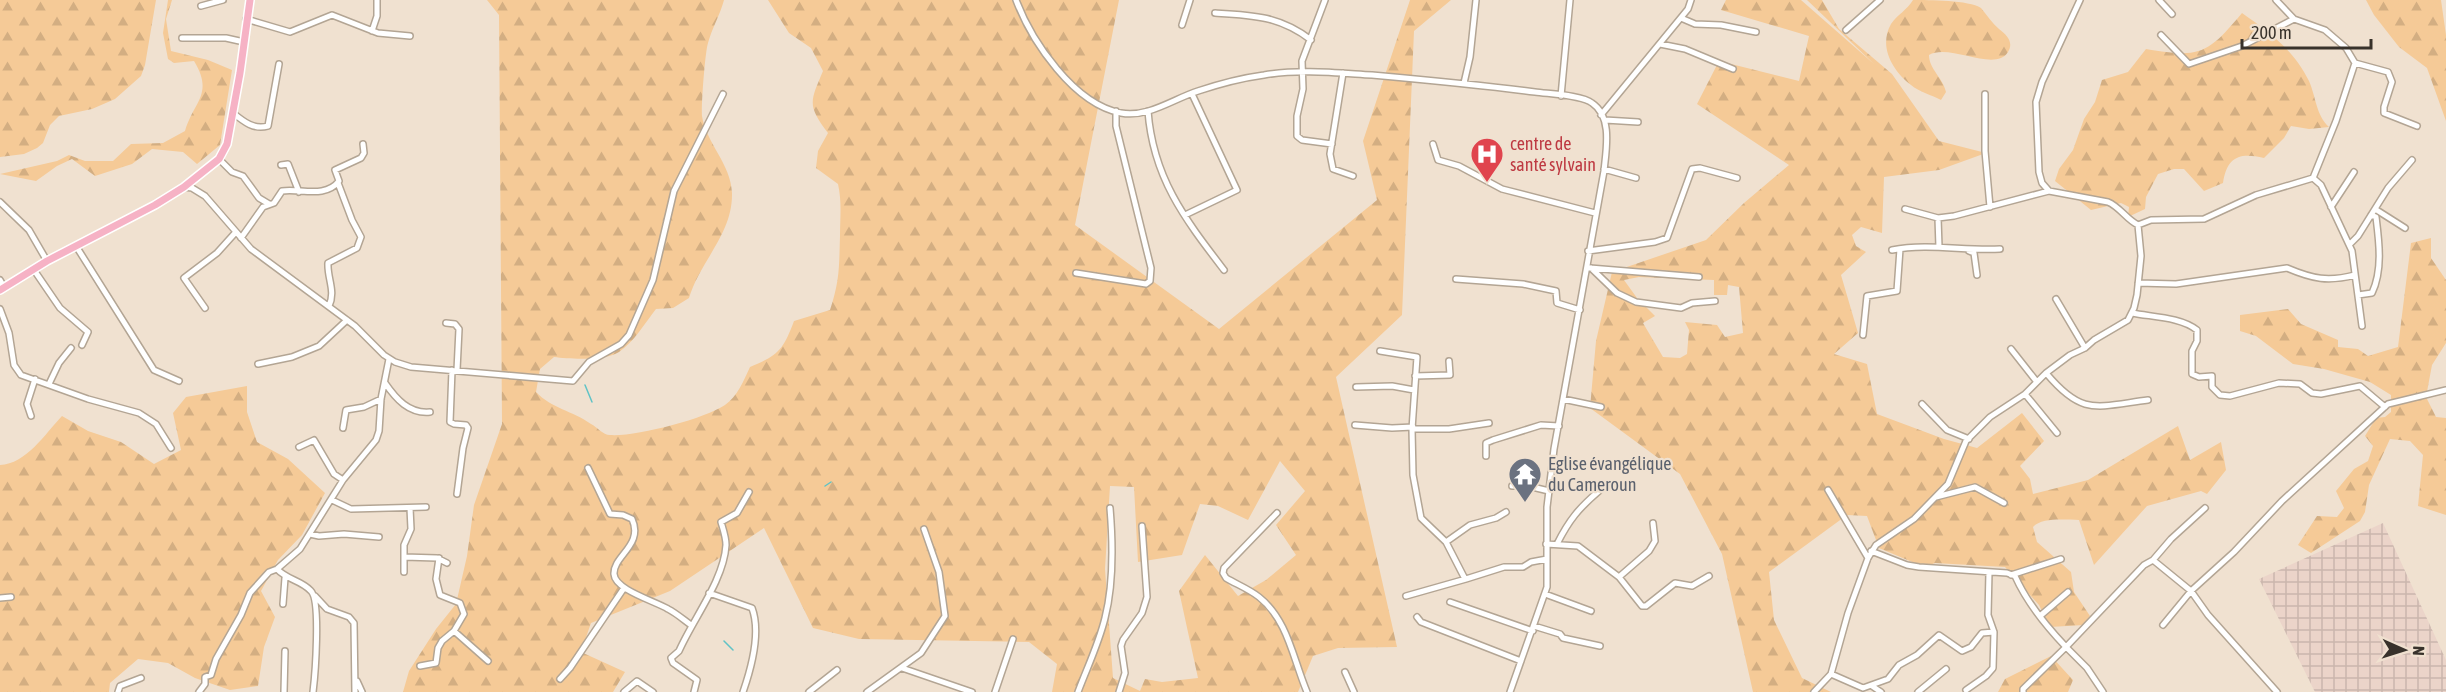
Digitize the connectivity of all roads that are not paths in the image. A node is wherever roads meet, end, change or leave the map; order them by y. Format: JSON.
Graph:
{"nodes":[{"id":1,"x":223,"y":0,"type":"edge"},
{"id":2,"x":250,"y":0,"type":"edge"},
{"id":3,"x":377,"y":0,"type":"edge"},
{"id":4,"x":1016,"y":0,"type":"edge"},
{"id":5,"x":1190,"y":0,"type":"edge"},
{"id":6,"x":1325,"y":0,"type":"edge"},
{"id":7,"x":1476,"y":0,"type":"edge"},
{"id":8,"x":1569,"y":0,"type":"edge"},
{"id":9,"x":1691,"y":0,"type":"edge"},
{"id":10,"x":1880,"y":0,"type":"edge"},
{"id":11,"x":2080,"y":0,"type":"edge"},
{"id":12,"x":2159,"y":0,"type":"edge"},
{"id":13,"x":2276,"y":0,"type":"edge"},
{"id":14,"x":201,"y":6,"type":"dead end"},
{"id":15,"x":1215,"y":13,"type":"dead end"},
{"id":16,"x":2172,"y":14,"type":"dead end"},
{"id":17,"x":1681,"y":18,"type":"junction"},
{"id":18,"x":246,"y":19,"type":"junction"},
{"id":19,"x":2294,"y":19,"type":"junction"},
{"id":20,"x":1182,"y":25,"type":"dead end"},
{"id":21,"x":1846,"y":30,"type":"dead end"},
{"id":22,"x":372,"y":31,"type":"junction"},
{"id":23,"x":1756,"y":32,"type":"dead end"},
{"id":24,"x":410,"y":36,"type":"dead end"},
{"id":25,"x":2161,"y":36,"type":"dead end"},
{"id":26,"x":182,"y":38,"type":"dead end"},
{"id":27,"x":1311,"y":40,"type":"junction"},
{"id":28,"x":244,"y":42,"type":"junction"},
{"id":29,"x":1660,"y":44,"type":"junction"},
{"id":30,"x":2355,"y":63,"type":"junction"},
{"id":31,"x":279,"y":64,"type":"dead end"},
{"id":32,"x":1733,"y":69,"type":"dead end"},
{"id":33,"x":1301,"y":73,"type":"junction"},
{"id":34,"x":1343,"y":73,"type":"junction"},
{"id":35,"x":1464,"y":83,"type":"junction"},
{"id":36,"x":1192,"y":93,"type":"junction"},
{"id":37,"x":723,"y":94,"type":"dead end"},
{"id":38,"x":1985,"y":94,"type":"dead end"},
{"id":39,"x":1561,"y":96,"type":"junction"},
{"id":40,"x":1116,"y":111,"type":"junction"},
{"id":41,"x":1148,"y":111,"type":"junction"},
{"id":42,"x":233,"y":113,"type":"junction"},
{"id":43,"x":1603,"y":117,"type":"junction"},
{"id":44,"x":1638,"y":122,"type":"dead end"},
{"id":45,"x":2417,"y":126,"type":"dead end"},
{"id":46,"x":363,"y":144,"type":"dead end"},
{"id":47,"x":1332,"y":144,"type":"junction"},
{"id":48,"x":1433,"y":144,"type":"dead end"},
{"id":49,"x":219,"y":159,"type":"junction"},
{"id":50,"x":2412,"y":160,"type":"dead end"},
{"id":51,"x":281,"y":165,"type":"dead end"},
{"id":52,"x":1604,"y":169,"type":"junction"},
{"id":53,"x":2354,"y":172,"type":"dead end"},
{"id":54,"x":1353,"y":176,"type":"dead end"},
{"id":55,"x":1636,"y":178,"type":"dead end"},
{"id":56,"x":1737,"y":178,"type":"dead end"},
{"id":57,"x":2313,"y":178,"type":"junction"},
{"id":58,"x":338,"y":183,"type":"junction"},
{"id":59,"x":184,"y":187,"type":"junction"},
{"id":60,"x":2049,"y":191,"type":"junction"},
{"id":61,"x":299,"y":192,"type":"junction"},
{"id":62,"x":0,"y":202,"type":"edge"},
{"id":63,"x":270,"y":204,"type":"junction"},
{"id":64,"x":1990,"y":207,"type":"junction"},
{"id":65,"x":2331,"y":207,"type":"junction"},
{"id":66,"x":1905,"y":208,"type":"dead end"},
{"id":67,"x":2373,"y":212,"type":"junction"},
{"id":68,"x":1595,"y":213,"type":"junction"},
{"id":69,"x":1185,"y":215,"type":"junction"},
{"id":70,"x":1938,"y":218,"type":"junction"},
{"id":71,"x":2138,"y":225,"type":"junction"},
{"id":72,"x":2405,"y":228,"type":"dead end"},
{"id":73,"x":235,"y":233,"type":"junction"},
{"id":74,"x":241,"y":238,"type":"junction"},
{"id":75,"x":2350,"y":244,"type":"junction"},
{"id":76,"x":76,"y":246,"type":"junction"},
{"id":77,"x":1939,"y":246,"type":"junction"},
{"id":78,"x":1900,"y":249,"type":"junction"},
{"id":79,"x":2000,"y":249,"type":"dead end"},
{"id":80,"x":1892,"y":250,"type":"dead end"},
{"id":81,"x":1967,"y":250,"type":"junction"},
{"id":82,"x":1588,"y":251,"type":"junction"},
{"id":83,"x":47,"y":261,"type":"junction"},
{"id":84,"x":1588,"y":268,"type":"junction"},
{"id":85,"x":34,"y":270,"type":"junction"},
{"id":86,"x":1224,"y":270,"type":"dead end"},
{"id":87,"x":1076,"y":273,"type":"dead end"},
{"id":88,"x":1977,"y":275,"type":"dead end"},
{"id":89,"x":2355,"y":275,"type":"junction"},
{"id":90,"x":1699,"y":278,"type":"dead end"},
{"id":91,"x":1456,"y":279,"type":"dead end"},
{"id":92,"x":2138,"y":283,"type":"junction"},
{"id":93,"x":1,"y":285,"type":"edge"},
{"id":94,"x":2358,"y":296,"type":"junction"},
{"id":95,"x":2056,"y":299,"type":"dead end"},
{"id":96,"x":1715,"y":301,"type":"dead end"},
{"id":97,"x":329,"y":306,"type":"junction"},
{"id":98,"x":205,"y":308,"type":"dead end"},
{"id":99,"x":0,"y":309,"type":"edge"},
{"id":100,"x":1580,"y":310,"type":"junction"},
{"id":101,"x":2132,"y":313,"type":"junction"},
{"id":102,"x":347,"y":320,"type":"junction"},
{"id":103,"x":446,"y":323,"type":"dead end"},
{"id":104,"x":2362,"y":326,"type":"dead end"},
{"id":105,"x":1863,"y":335,"type":"dead end"},
{"id":106,"x":82,"y":345,"type":"dead end"},
{"id":107,"x":71,"y":348,"type":"dead end"},
{"id":108,"x":2085,"y":348,"type":"junction"},
{"id":109,"x":2011,"y":349,"type":"dead end"},
{"id":110,"x":1380,"y":351,"type":"dead end"},
{"id":111,"x":389,"y":359,"type":"junction"},
{"id":112,"x":1449,"y":361,"type":"dead end"},
{"id":113,"x":258,"y":364,"type":"dead end"},
{"id":114,"x":455,"y":370,"type":"junction"},
{"id":115,"x":2046,"y":373,"type":"junction"},
{"id":116,"x":1415,"y":376,"type":"junction"},
{"id":117,"x":35,"y":379,"type":"junction"},
{"id":118,"x":179,"y":381,"type":"dead end"},
{"id":119,"x":2037,"y":382,"type":"junction"},
{"id":120,"x":385,"y":383,"type":"junction"},
{"id":121,"x":49,"y":384,"type":"junction"},
{"id":122,"x":1356,"y":387,"type":"dead end"},
{"id":123,"x":1414,"y":390,"type":"junction"},
{"id":124,"x":2446,"y":390,"type":"edge"},
{"id":125,"x":2025,"y":394,"type":"junction"},
{"id":126,"x":381,"y":399,"type":"junction"},
{"id":127,"x":1563,"y":399,"type":"junction"},
{"id":128,"x":2148,"y":400,"type":"dead end"},
{"id":129,"x":1922,"y":404,"type":"dead end"},
{"id":130,"x":1601,"y":407,"type":"dead end"},
{"id":131,"x":2385,"y":407,"type":"junction"},
{"id":132,"x":430,"y":412,"type":"dead end"},
{"id":133,"x":31,"y":416,"type":"dead end"},
{"id":134,"x":1489,"y":423,"type":"dead end"},
{"id":135,"x":1355,"y":425,"type":"dead end"},
{"id":136,"x":1559,"y":426,"type":"junction"},
{"id":137,"x":343,"y":428,"type":"dead end"},
{"id":138,"x":1413,"y":428,"type":"junction"},
{"id":139,"x":2057,"y":433,"type":"dead end"},
{"id":140,"x":1969,"y":439,"type":"junction"},
{"id":141,"x":299,"y":447,"type":"dead end"},
{"id":142,"x":171,"y":448,"type":"dead end"},
{"id":143,"x":1486,"y":456,"type":"dead end"},
{"id":144,"x":588,"y":468,"type":"dead end"},
{"id":145,"x":343,"y":480,"type":"junction"},
{"id":146,"x":1512,"y":486,"type":"dead end"},
{"id":147,"x":1828,"y":490,"type":"dead end"},
{"id":148,"x":1549,"y":491,"type":"junction"},
{"id":149,"x":1599,"y":491,"type":"dead end"},
{"id":150,"x":749,"y":492,"type":"dead end"},
{"id":151,"x":458,"y":494,"type":"dead end"},
{"id":152,"x":1934,"y":497,"type":"junction"},
{"id":153,"x":332,"y":500,"type":"junction"},
{"id":154,"x":2004,"y":503,"type":"dead end"},
{"id":155,"x":426,"y":507,"type":"dead end"},
{"id":156,"x":410,"y":508,"type":"junction"},
{"id":157,"x":1110,"y":508,"type":"dead end"},
{"id":158,"x":2205,"y":508,"type":"dead end"},
{"id":159,"x":1506,"y":512,"type":"dead end"},
{"id":160,"x":1277,"y":513,"type":"dead end"},
{"id":161,"x":1653,"y":523,"type":"dead end"},
{"id":162,"x":1142,"y":526,"type":"dead end"},
{"id":163,"x":924,"y":529,"type":"dead end"},
{"id":164,"x":310,"y":534,"type":"junction"},
{"id":165,"x":379,"y":537,"type":"dead end"},
{"id":166,"x":1446,"y":542,"type":"junction"},
{"id":167,"x":1546,"y":543,"type":"junction"},
{"id":168,"x":1557,"y":544,"type":"junction"},
{"id":169,"x":1871,"y":551,"type":"junction"},
{"id":170,"x":404,"y":557,"type":"junction"},
{"id":171,"x":439,"y":558,"type":"junction"},
{"id":172,"x":1868,"y":558,"type":"junction"},
{"id":173,"x":1547,"y":560,"type":"junction"},
{"id":174,"x":2061,"y":560,"type":"dead end"},
{"id":175,"x":2153,"y":560,"type":"junction"},
{"id":176,"x":447,"y":563,"type":"dead end"},
{"id":177,"x":277,"y":568,"type":"junction"},
{"id":178,"x":404,"y":572,"type":"dead end"},
{"id":179,"x":1989,"y":572,"type":"junction"},
{"id":180,"x":2011,"y":574,"type":"junction"},
{"id":181,"x":1709,"y":576,"type":"dead end"},
{"id":182,"x":1619,"y":577,"type":"junction"},
{"id":183,"x":285,"y":578,"type":"junction"},
{"id":184,"x":1466,"y":579,"type":"junction"},
{"id":185,"x":624,"y":588,"type":"junction"},
{"id":186,"x":2191,"y":591,"type":"junction"},
{"id":187,"x":709,"y":592,"type":"junction"},
{"id":188,"x":2068,"y":592,"type":"dead end"},
{"id":189,"x":1545,"y":594,"type":"junction"},
{"id":190,"x":314,"y":595,"type":"junction"},
{"id":191,"x":1406,"y":596,"type":"dead end"},
{"id":192,"x":11,"y":597,"type":"dead end"},
{"id":193,"x":0,"y":598,"type":"edge"},
{"id":194,"x":1450,"y":602,"type":"dead end"},
{"id":195,"x":283,"y":604,"type":"dead end"},
{"id":196,"x":1591,"y":611,"type":"dead end"},
{"id":197,"x":2040,"y":616,"type":"junction"},
{"id":198,"x":1417,"y":617,"type":"dead end"},
{"id":199,"x":691,"y":625,"type":"junction"},
{"id":200,"x":2163,"y":625,"type":"dead end"},
{"id":201,"x":1533,"y":629,"type":"junction"},
{"id":202,"x":454,"y":632,"type":"junction"},
{"id":203,"x":1994,"y":632,"type":"junction"},
{"id":204,"x":1013,"y":639,"type":"dead end"},
{"id":205,"x":1600,"y":646,"type":"dead end"},
{"id":206,"x":2066,"y":647,"type":"junction"},
{"id":207,"x":285,"y":651,"type":"dead end"},
{"id":208,"x":488,"y":661,"type":"dead end"},
{"id":209,"x":1521,"y":661,"type":"junction"},
{"id":210,"x":420,"y":666,"type":"dead end"},
{"id":211,"x":902,"y":668,"type":"junction"},
{"id":212,"x":1946,"y":669,"type":"dead end"},
{"id":213,"x":837,"y":670,"type":"dead end"},
{"id":214,"x":1345,"y":672,"type":"dead end"},
{"id":215,"x":1831,"y":674,"type":"junction"},
{"id":216,"x":141,"y":678,"type":"dead end"},
{"id":217,"x":356,"y":679,"type":"junction"},
{"id":218,"x":560,"y":679,"type":"dead end"},
{"id":219,"x":1872,"y":686,"type":"junction"},
{"id":220,"x":1966,"y":690,"type":"dead end"},
{"id":221,"x":118,"y":692,"type":"edge"},
{"id":222,"x":199,"y":692,"type":"edge"},
{"id":223,"x":284,"y":692,"type":"edge"},
{"id":224,"x":313,"y":692,"type":"edge"},
{"id":225,"x":355,"y":692,"type":"edge"},
{"id":226,"x":362,"y":692,"type":"edge"},
{"id":227,"x":624,"y":692,"type":"edge"},
{"id":228,"x":652,"y":692,"type":"edge"},
{"id":229,"x":694,"y":692,"type":"edge"},
{"id":230,"x":744,"y":692,"type":"edge"},
{"id":231,"x":809,"y":692,"type":"edge"},
{"id":232,"x":867,"y":692,"type":"edge"},
{"id":233,"x":972,"y":692,"type":"edge"},
{"id":234,"x":995,"y":692,"type":"edge"},
{"id":235,"x":1078,"y":692,"type":"edge"},
{"id":236,"x":1119,"y":692,"type":"edge"},
{"id":237,"x":1307,"y":692,"type":"edge"},
{"id":238,"x":1354,"y":692,"type":"edge"},
{"id":239,"x":1510,"y":692,"type":"edge"},
{"id":240,"x":1814,"y":692,"type":"edge"},
{"id":241,"x":1881,"y":692,"type":"edge"},
{"id":242,"x":1917,"y":692,"type":"edge"},
{"id":243,"x":2023,"y":692,"type":"edge"},
{"id":244,"x":2103,"y":692,"type":"edge"},
{"id":245,"x":2277,"y":692,"type":"edge"}],
"edges":[{"from":1,"to":14,"type":"street"},
{"from":2,"to":18,"type":"main road"},
{"from":3,"to":22,"type":"street"},
{"from":4,"to":40,"type":"street"},
{"from":5,"to":20,"type":"street"},
{"from":6,"to":27,"type":"street"},
{"from":7,"to":35,"type":"street"},
{"from":8,"to":39,"type":"street"},
{"from":9,"to":17,"type":"street"},
{"from":10,"to":21,"type":"street"},
{"from":11,"to":60,"type":"street"},
{"from":12,"to":16,"type":"street"},
{"from":13,"to":19,"type":"street"},
{"from":15,"to":27,"type":"street"},
{"from":17,"to":23,"type":"street"},
{"from":17,"to":29,"type":"street"},
{"from":18,"to":22,"type":"street"},
{"from":18,"to":28,"type":"main road"},
{"from":19,"to":25,"type":"street"},
{"from":19,"to":30,"type":"street"},
{"from":22,"to":24,"type":"street"},
{"from":26,"to":28,"type":"street"},
{"from":27,"to":33,"type":"street"},
{"from":28,"to":42,"type":"main road"},
{"from":29,"to":32,"type":"street"},
{"from":29,"to":43,"type":"street"},
{"from":30,"to":45,"type":"street"},
{"from":30,"to":57,"type":"street"},
{"from":31,"to":42,"type":"street"},
{"from":33,"to":34,"type":"street"},
{"from":33,"to":36,"type":"street"},
{"from":33,"to":47,"type":"street"},
{"from":34,"to":35,"type":"street"},
{"from":34,"to":47,"type":"street"},
{"from":35,"to":39,"type":"street"},
{"from":36,"to":41,"type":"street"},
{"from":36,"to":69,"type":"street"},
{"from":37,"to":114,"type":"street"},
{"from":38,"to":64,"type":"street"},
{"from":39,"to":43,"type":"street"},
{"from":40,"to":41,"type":"street"},
{"from":40,"to":87,"type":"street"},
{"from":41,"to":69,"type":"street"},
{"from":42,"to":49,"type":"main road"},
{"from":43,"to":44,"type":"street"},
{"from":43,"to":52,"type":"street"},
{"from":46,"to":58,"type":"street"},
{"from":47,"to":54,"type":"street"},
{"from":48,"to":68,"type":"street"},
{"from":49,"to":59,"type":"main road"},
{"from":49,"to":63,"type":"street"},
{"from":50,"to":67,"type":"street"},
{"from":51,"to":61,"type":"street"},
{"from":52,"to":55,"type":"street"},
{"from":52,"to":68,"type":"street"},
{"from":53,"to":65,"type":"street"},
{"from":56,"to":82,"type":"street"},
{"from":57,"to":65,"type":"street"},
{"from":57,"to":71,"type":"street"},
{"from":58,"to":61,"type":"street"},
{"from":58,"to":97,"type":"street"},
{"from":59,"to":73,"type":"street"},
{"from":59,"to":76,"type":"main road"},
{"from":60,"to":64,"type":"street"},
{"from":60,"to":71,"type":"street"},
{"from":61,"to":63,"type":"street"},
{"from":62,"to":83,"type":"street"},
{"from":63,"to":74,"type":"street"},
{"from":64,"to":70,"type":"street"},
{"from":65,"to":75,"type":"street"},
{"from":66,"to":70,"type":"street"},
{"from":67,"to":72,"type":"street"},
{"from":67,"to":75,"type":"street"},
{"from":67,"to":94,"type":"street"},
{"from":68,"to":82,"type":"street"},
{"from":69,"to":86,"type":"street"},
{"from":70,"to":77,"type":"street"},
{"from":71,"to":92,"type":"street"},
{"from":73,"to":74,"type":"street"},
{"from":73,"to":98,"type":"street"},
{"from":74,"to":97,"type":"street"},
{"from":75,"to":89,"type":"street"},
{"from":76,"to":83,"type":"main road"},
{"from":76,"to":118,"type":"street"},
{"from":77,"to":78,"type":"street"},
{"from":77,"to":81,"type":"street"},
{"from":78,"to":80,"type":"street"},
{"from":78,"to":105,"type":"street"},
{"from":79,"to":81,"type":"street"},
{"from":81,"to":88,"type":"street"},
{"from":82,"to":84,"type":"street"},
{"from":83,"to":85,"type":"main road"},
{"from":84,"to":90,"type":"street"},
{"from":84,"to":96,"type":"street"},
{"from":84,"to":100,"type":"street"},
{"from":85,"to":93,"type":"main road"},
{"from":85,"to":106,"type":"street"},
{"from":89,"to":92,"type":"street"},
{"from":89,"to":94,"type":"street"},
{"from":91,"to":100,"type":"street"},
{"from":92,"to":101,"type":"street"},
{"from":94,"to":104,"type":"street"},
{"from":95,"to":108,"type":"street"},
{"from":97,"to":102,"type":"street"},
{"from":99,"to":117,"type":"street"},
{"from":100,"to":127,"type":"street"},
{"from":101,"to":108,"type":"street"},
{"from":101,"to":131,"type":"street"},
{"from":102,"to":111,"type":"street"},
{"from":102,"to":113,"type":"street"},
{"from":103,"to":114,"type":"street"},
{"from":107,"to":121,"type":"street"},
{"from":108,"to":115,"type":"street"},
{"from":109,"to":119,"type":"street"},
{"from":110,"to":116,"type":"street"},
{"from":111,"to":114,"type":"street"},
{"from":111,"to":120,"type":"street"},
{"from":112,"to":116,"type":"street"},
{"from":114,"to":151,"type":"street"},
{"from":115,"to":119,"type":"street"},
{"from":115,"to":128,"type":"street"},
{"from":116,"to":123,"type":"street"},
{"from":117,"to":121,"type":"street"},
{"from":117,"to":133,"type":"street"},
{"from":119,"to":125,"type":"street"},
{"from":120,"to":126,"type":"street"},
{"from":120,"to":132,"type":"street"},
{"from":121,"to":142,"type":"street"},
{"from":122,"to":123,"type":"street"},
{"from":123,"to":138,"type":"street"},
{"from":124,"to":131,"type":"street"},
{"from":125,"to":139,"type":"street"},
{"from":125,"to":140,"type":"street"},
{"from":126,"to":137,"type":"street"},
{"from":126,"to":145,"type":"street"},
{"from":127,"to":130,"type":"street"},
{"from":127,"to":136,"type":"street"},
{"from":129,"to":140,"type":"street"},
{"from":131,"to":186,"type":"street"},
{"from":134,"to":138,"type":"street"},
{"from":135,"to":138,"type":"street"},
{"from":136,"to":143,"type":"street"},
{"from":136,"to":148,"type":"street"},
{"from":138,"to":166,"type":"street"},
{"from":140,"to":152,"type":"street"},
{"from":141,"to":145,"type":"street"},
{"from":144,"to":185,"type":"street"},
{"from":145,"to":153,"type":"street"},
{"from":146,"to":148,"type":"street"},
{"from":147,"to":172,"type":"street"},
{"from":148,"to":167,"type":"street"},
{"from":149,"to":168,"type":"street"},
{"from":150,"to":187,"type":"street"},
{"from":152,"to":154,"type":"street"},
{"from":152,"to":169,"type":"street"},
{"from":153,"to":156,"type":"street"},
{"from":153,"to":164,"type":"street"},
{"from":155,"to":156,"type":"street"},
{"from":156,"to":170,"type":"street"},
{"from":157,"to":235,"type":"street"},
{"from":158,"to":175,"type":"street"},
{"from":159,"to":166,"type":"street"},
{"from":160,"to":237,"type":"street"},
{"from":161,"to":182,"type":"street"},
{"from":162,"to":236,"type":"street"},
{"from":163,"to":211,"type":"street"},
{"from":164,"to":165,"type":"street"},
{"from":164,"to":177,"type":"street"},
{"from":166,"to":184,"type":"street"},
{"from":167,"to":168,"type":"street"},
{"from":167,"to":173,"type":"street"},
{"from":168,"to":182,"type":"street"},
{"from":169,"to":172,"type":"street"},
{"from":169,"to":179,"type":"street"},
{"from":170,"to":171,"type":"street"},
{"from":170,"to":178,"type":"street"},
{"from":171,"to":176,"type":"street"},
{"from":171,"to":202,"type":"street"},
{"from":172,"to":215,"type":"street"},
{"from":173,"to":184,"type":"street"},
{"from":173,"to":189,"type":"street"},
{"from":174,"to":180,"type":"street"},
{"from":175,"to":186,"type":"street"},
{"from":175,"to":206,"type":"street"},
{"from":177,"to":183,"type":"street"},
{"from":177,"to":222,"type":"street"},
{"from":179,"to":180,"type":"street"},
{"from":179,"to":203,"type":"street"},
{"from":180,"to":197,"type":"street"},
{"from":181,"to":182,"type":"street"},
{"from":183,"to":190,"type":"street"},
{"from":183,"to":195,"type":"street"},
{"from":184,"to":191,"type":"street"},
{"from":185,"to":199,"type":"street"},
{"from":185,"to":218,"type":"street"},
{"from":186,"to":200,"type":"street"},
{"from":186,"to":245,"type":"street"},
{"from":187,"to":199,"type":"street"},
{"from":187,"to":230,"type":"street"},
{"from":188,"to":197,"type":"street"},
{"from":189,"to":196,"type":"street"},
{"from":189,"to":201,"type":"street"},
{"from":190,"to":217,"type":"street"},
{"from":190,"to":224,"type":"street"},
{"from":192,"to":193,"type":"street"},
{"from":194,"to":201,"type":"street"},
{"from":197,"to":206,"type":"street"},
{"from":198,"to":209,"type":"street"},
{"from":199,"to":229,"type":"street"},
{"from":201,"to":205,"type":"street"},
{"from":201,"to":209,"type":"street"},
{"from":202,"to":208,"type":"street"},
{"from":202,"to":210,"type":"street"},
{"from":203,"to":219,"type":"street"},
{"from":203,"to":220,"type":"street"},
{"from":204,"to":234,"type":"street"},
{"from":206,"to":243,"type":"street"},
{"from":206,"to":244,"type":"street"},
{"from":207,"to":223,"type":"street"},
{"from":209,"to":239,"type":"street"},
{"from":211,"to":232,"type":"street"},
{"from":211,"to":233,"type":"street"},
{"from":212,"to":242,"type":"street"},
{"from":213,"to":231,"type":"street"},
{"from":214,"to":238,"type":"street"},
{"from":215,"to":219,"type":"street"},
{"from":215,"to":240,"type":"street"},
{"from":216,"to":221,"type":"street"},
{"from":217,"to":225,"type":"street"},
{"from":217,"to":226,"type":"street"},
{"from":219,"to":241,"type":"street"},
{"from":227,"to":228,"type":"street"}]}
